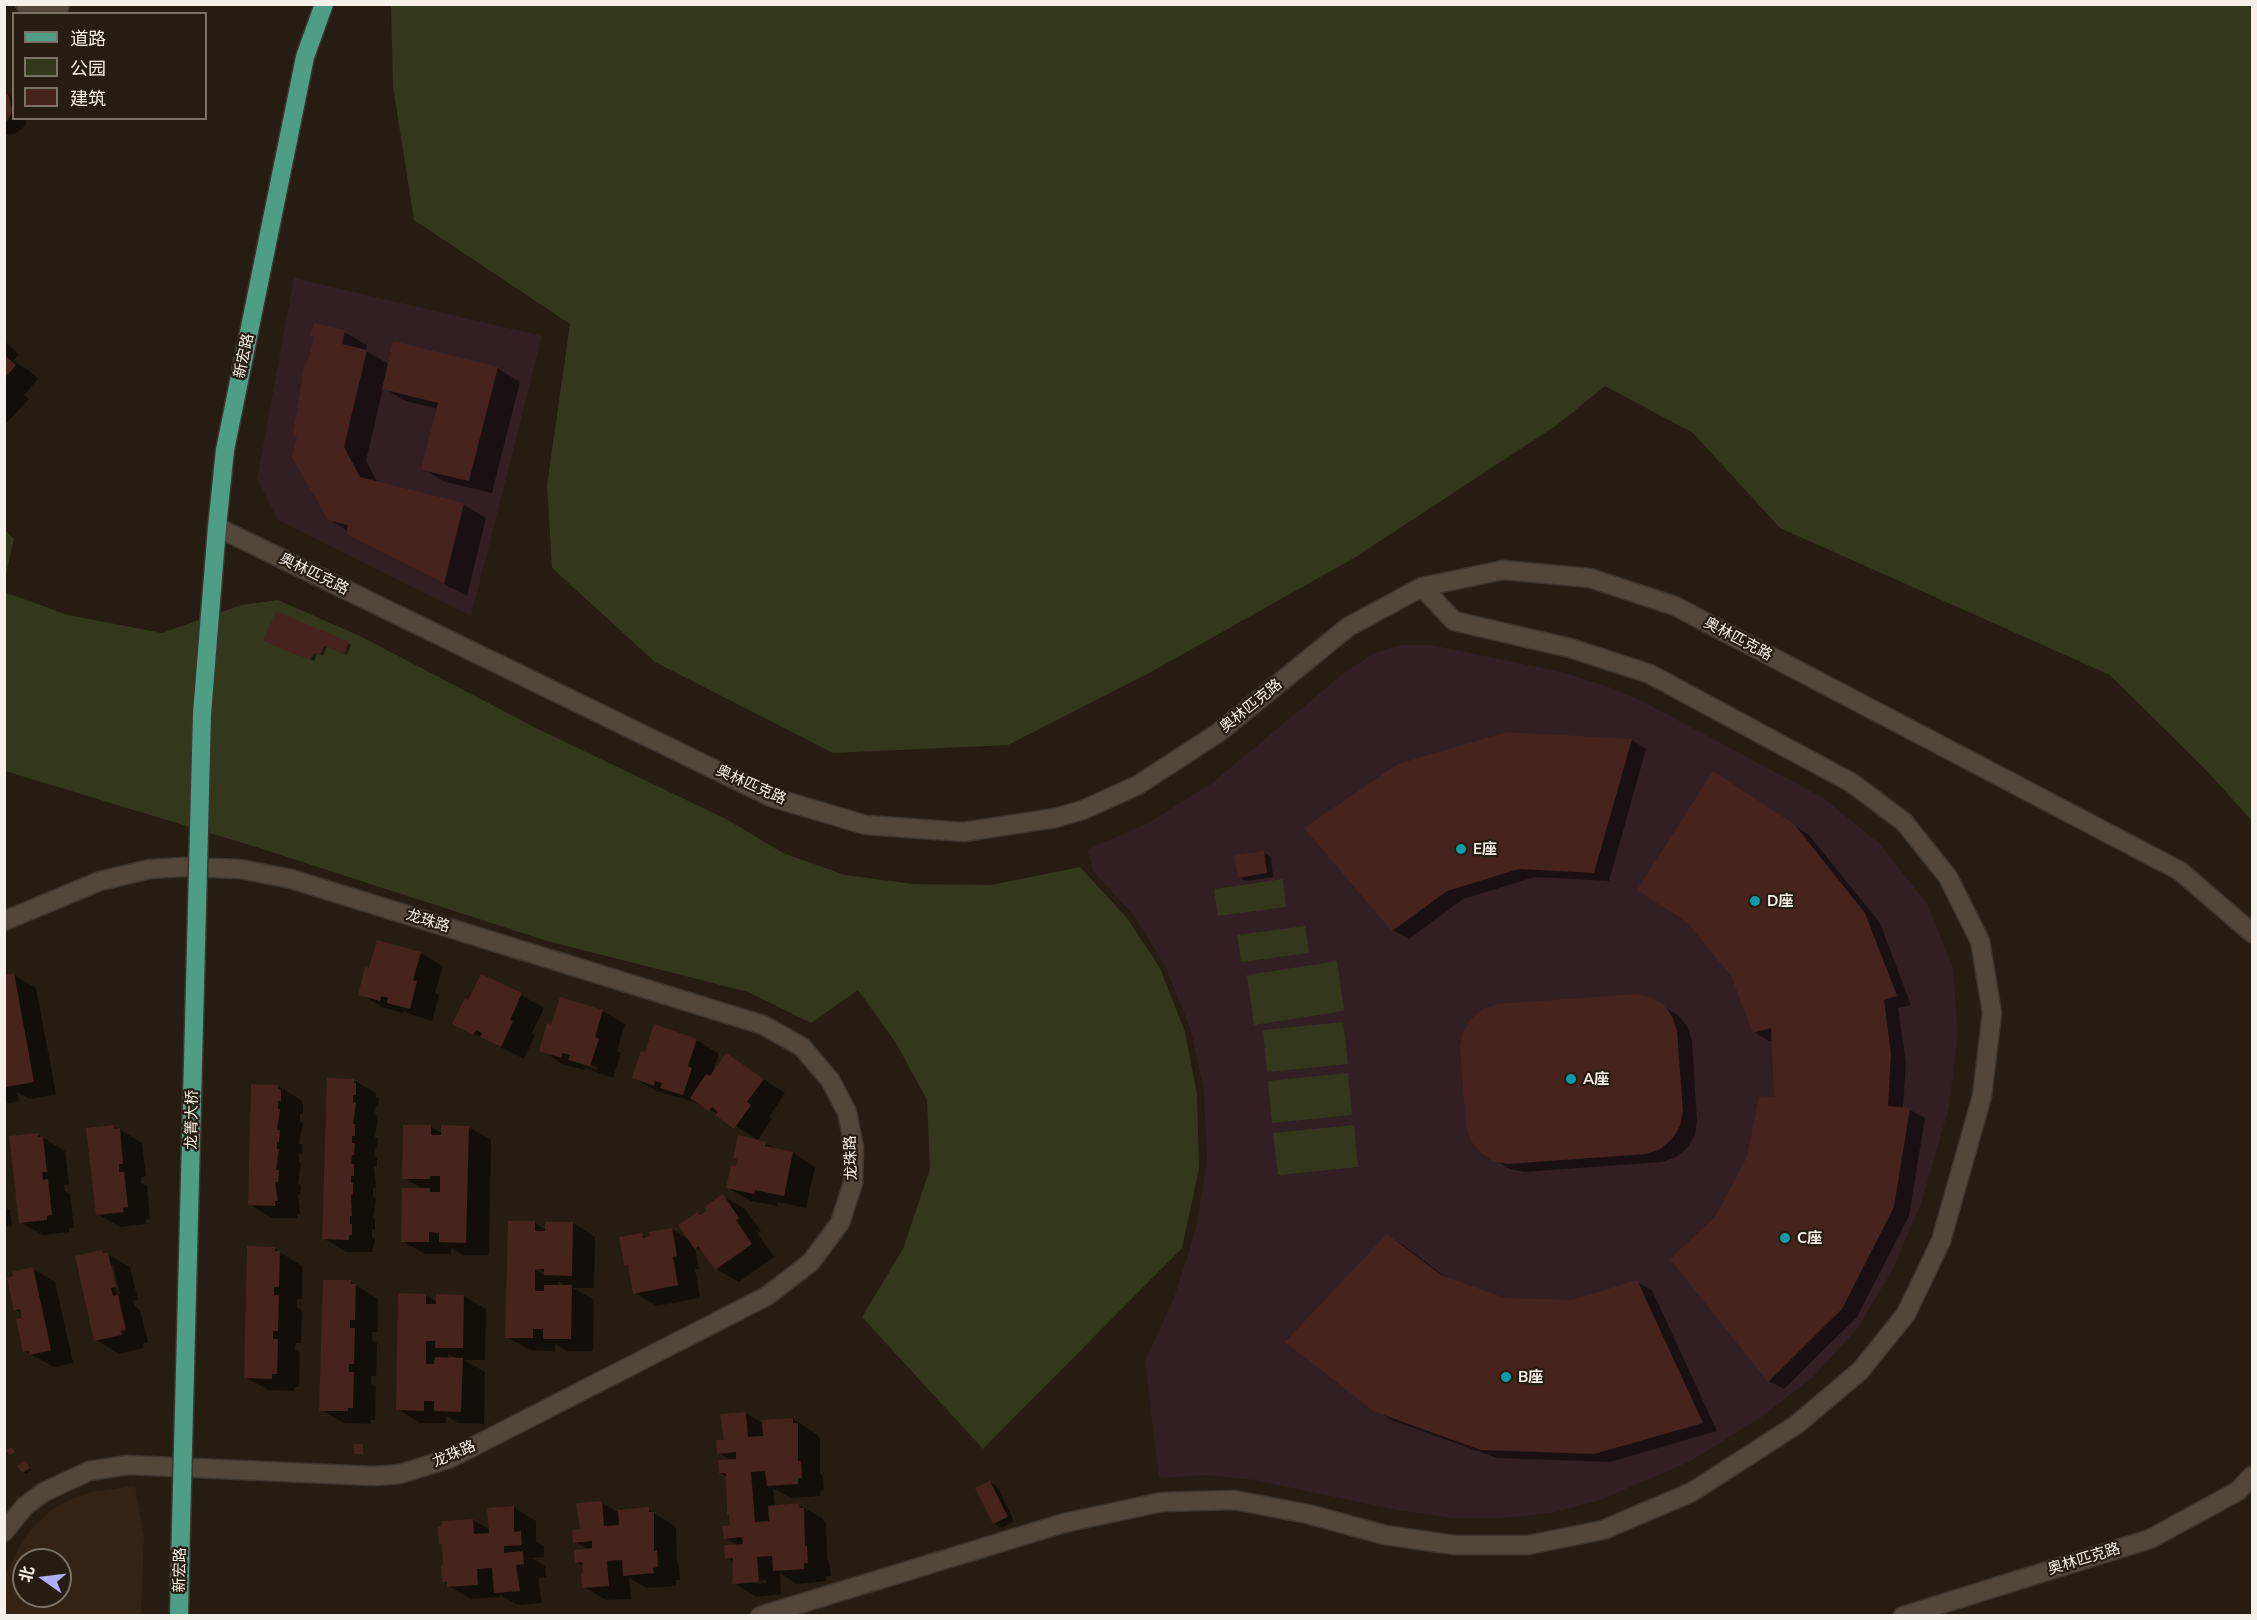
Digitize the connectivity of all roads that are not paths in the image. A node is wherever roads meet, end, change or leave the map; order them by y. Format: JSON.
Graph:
{"nodes":[{"id":1,"x":25,"y":4,"type":"edge"},
{"id":2,"x":324,"y":4,"type":"edge"},
{"id":3,"x":59,"y":8,"type":"edge"},
{"id":4,"x":217,"y":526,"type":"junction"},
{"id":5,"x":1422,"y":587,"type":"junction"},
{"id":6,"x":202,"y":714,"type":"joint"},
{"id":7,"x":4,"y":921,"type":"edge"},
{"id":8,"x":2253,"y":933,"type":"edge"},
{"id":9,"x":2253,"y":1476,"type":"edge"},
{"id":10,"x":181,"y":1525,"type":"joint"},
{"id":11,"x":4,"y":1532,"type":"edge"},
{"id":12,"x":179,"y":1616,"type":"edge"},
{"id":13,"x":760,"y":1616,"type":"edge"},
{"id":14,"x":1903,"y":1616,"type":"edge"}],
"edges":[{"from":1,"to":3,"type":"street"},
{"from":2,"to":4,"type":"main road","name":"新宏路"},
{"from":4,"to":5,"type":"street","name":"奥林匹克路"},
{"from":4,"to":6,"type":"main road","name":"新宏路"},
{"from":5,"to":8,"type":"street","name":"奥林匹克路"},
{"from":5,"to":13,"type":"street"},
{"from":6,"to":10,"type":"main road","name":"龙箐大桥","bridge":true},
{"from":7,"to":11,"type":"street","name":"龙珠路"},
{"from":9,"to":14,"type":"street","name":"奥林匹克路"},
{"from":10,"to":12,"type":"main road","name":"新宏路"}]}
